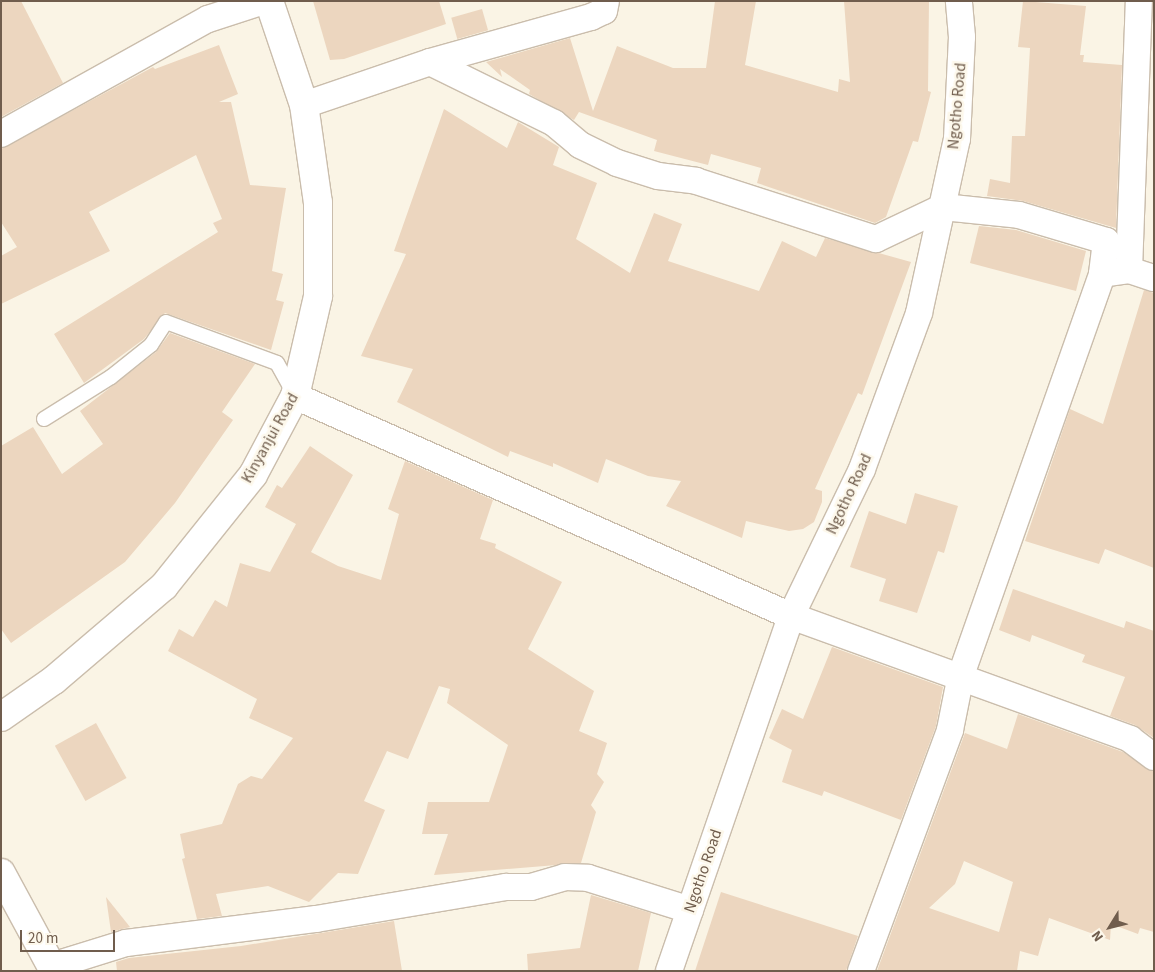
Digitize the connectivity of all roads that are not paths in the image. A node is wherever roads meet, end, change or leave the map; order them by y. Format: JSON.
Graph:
{"nodes":[{"id":1,"x":264,"y":1,"type":"edge"},
{"id":2,"x":269,"y":1,"type":"edge"},
{"id":3,"x":606,"y":1,"type":"edge"},
{"id":4,"x":959,"y":1,"type":"edge"},
{"id":5,"x":1139,"y":1,"type":"edge"},
{"id":6,"x":430,"y":62,"type":"junction"},
{"id":7,"x":304,"y":105,"type":"junction"},
{"id":8,"x":1,"y":134,"type":"edge"},
{"id":9,"x":943,"y":207,"type":"junction"},
{"id":10,"x":1129,"y":270,"type":"junction"},
{"id":11,"x":1102,"y":274,"type":"junction"},
{"id":12,"x":1154,"y":278,"type":"edge"},
{"id":13,"x":296,"y":396,"type":"junction"},
{"id":14,"x":44,"y":419,"type":"dead end"},
{"id":15,"x":791,"y":616,"type":"junction"},
{"id":16,"x":961,"y":675,"type":"junction"},
{"id":17,"x":1,"y":717,"type":"edge"},
{"id":18,"x":1154,"y":757,"type":"edge"},
{"id":19,"x":1,"y":873,"type":"edge"},
{"id":20,"x":690,"y":910,"type":"junction"},
{"id":21,"x":53,"y":968,"type":"edge"},
{"id":22,"x":669,"y":971,"type":"edge"},
{"id":23,"x":861,"y":971,"type":"edge"}],
"edges":[{"from":1,"to":8,"type":"street"},
{"from":2,"to":7,"type":"main road","name":"Kinyanjui Road"},
{"from":3,"to":6,"type":"street"},
{"from":4,"to":9,"type":"street","name":"Ngotho Road"},
{"from":5,"to":10,"type":"street"},
{"from":6,"to":7,"type":"street"},
{"from":6,"to":9,"type":"street"},
{"from":7,"to":13,"type":"main road","name":"Kinyanjui Road"},
{"from":9,"to":11,"type":"street"},
{"from":9,"to":15,"type":"street","name":"Ngotho Road"},
{"from":10,"to":11,"type":"street"},
{"from":10,"to":12,"type":"street"},
{"from":11,"to":16,"type":"street"},
{"from":13,"to":14,"type":"lane"},
{"from":13,"to":15,"type":"street"},
{"from":13,"to":17,"type":"main road","name":"Kinyanjui Road"},
{"from":15,"to":16,"type":"street"},
{"from":15,"to":20,"type":"street","name":"Ngotho Road"},
{"from":16,"to":18,"type":"street"},
{"from":16,"to":23,"type":"street"},
{"from":19,"to":21,"type":"main road"},
{"from":20,"to":21,"type":"street"},
{"from":20,"to":22,"type":"street","name":"Ngotho Road"}]}
